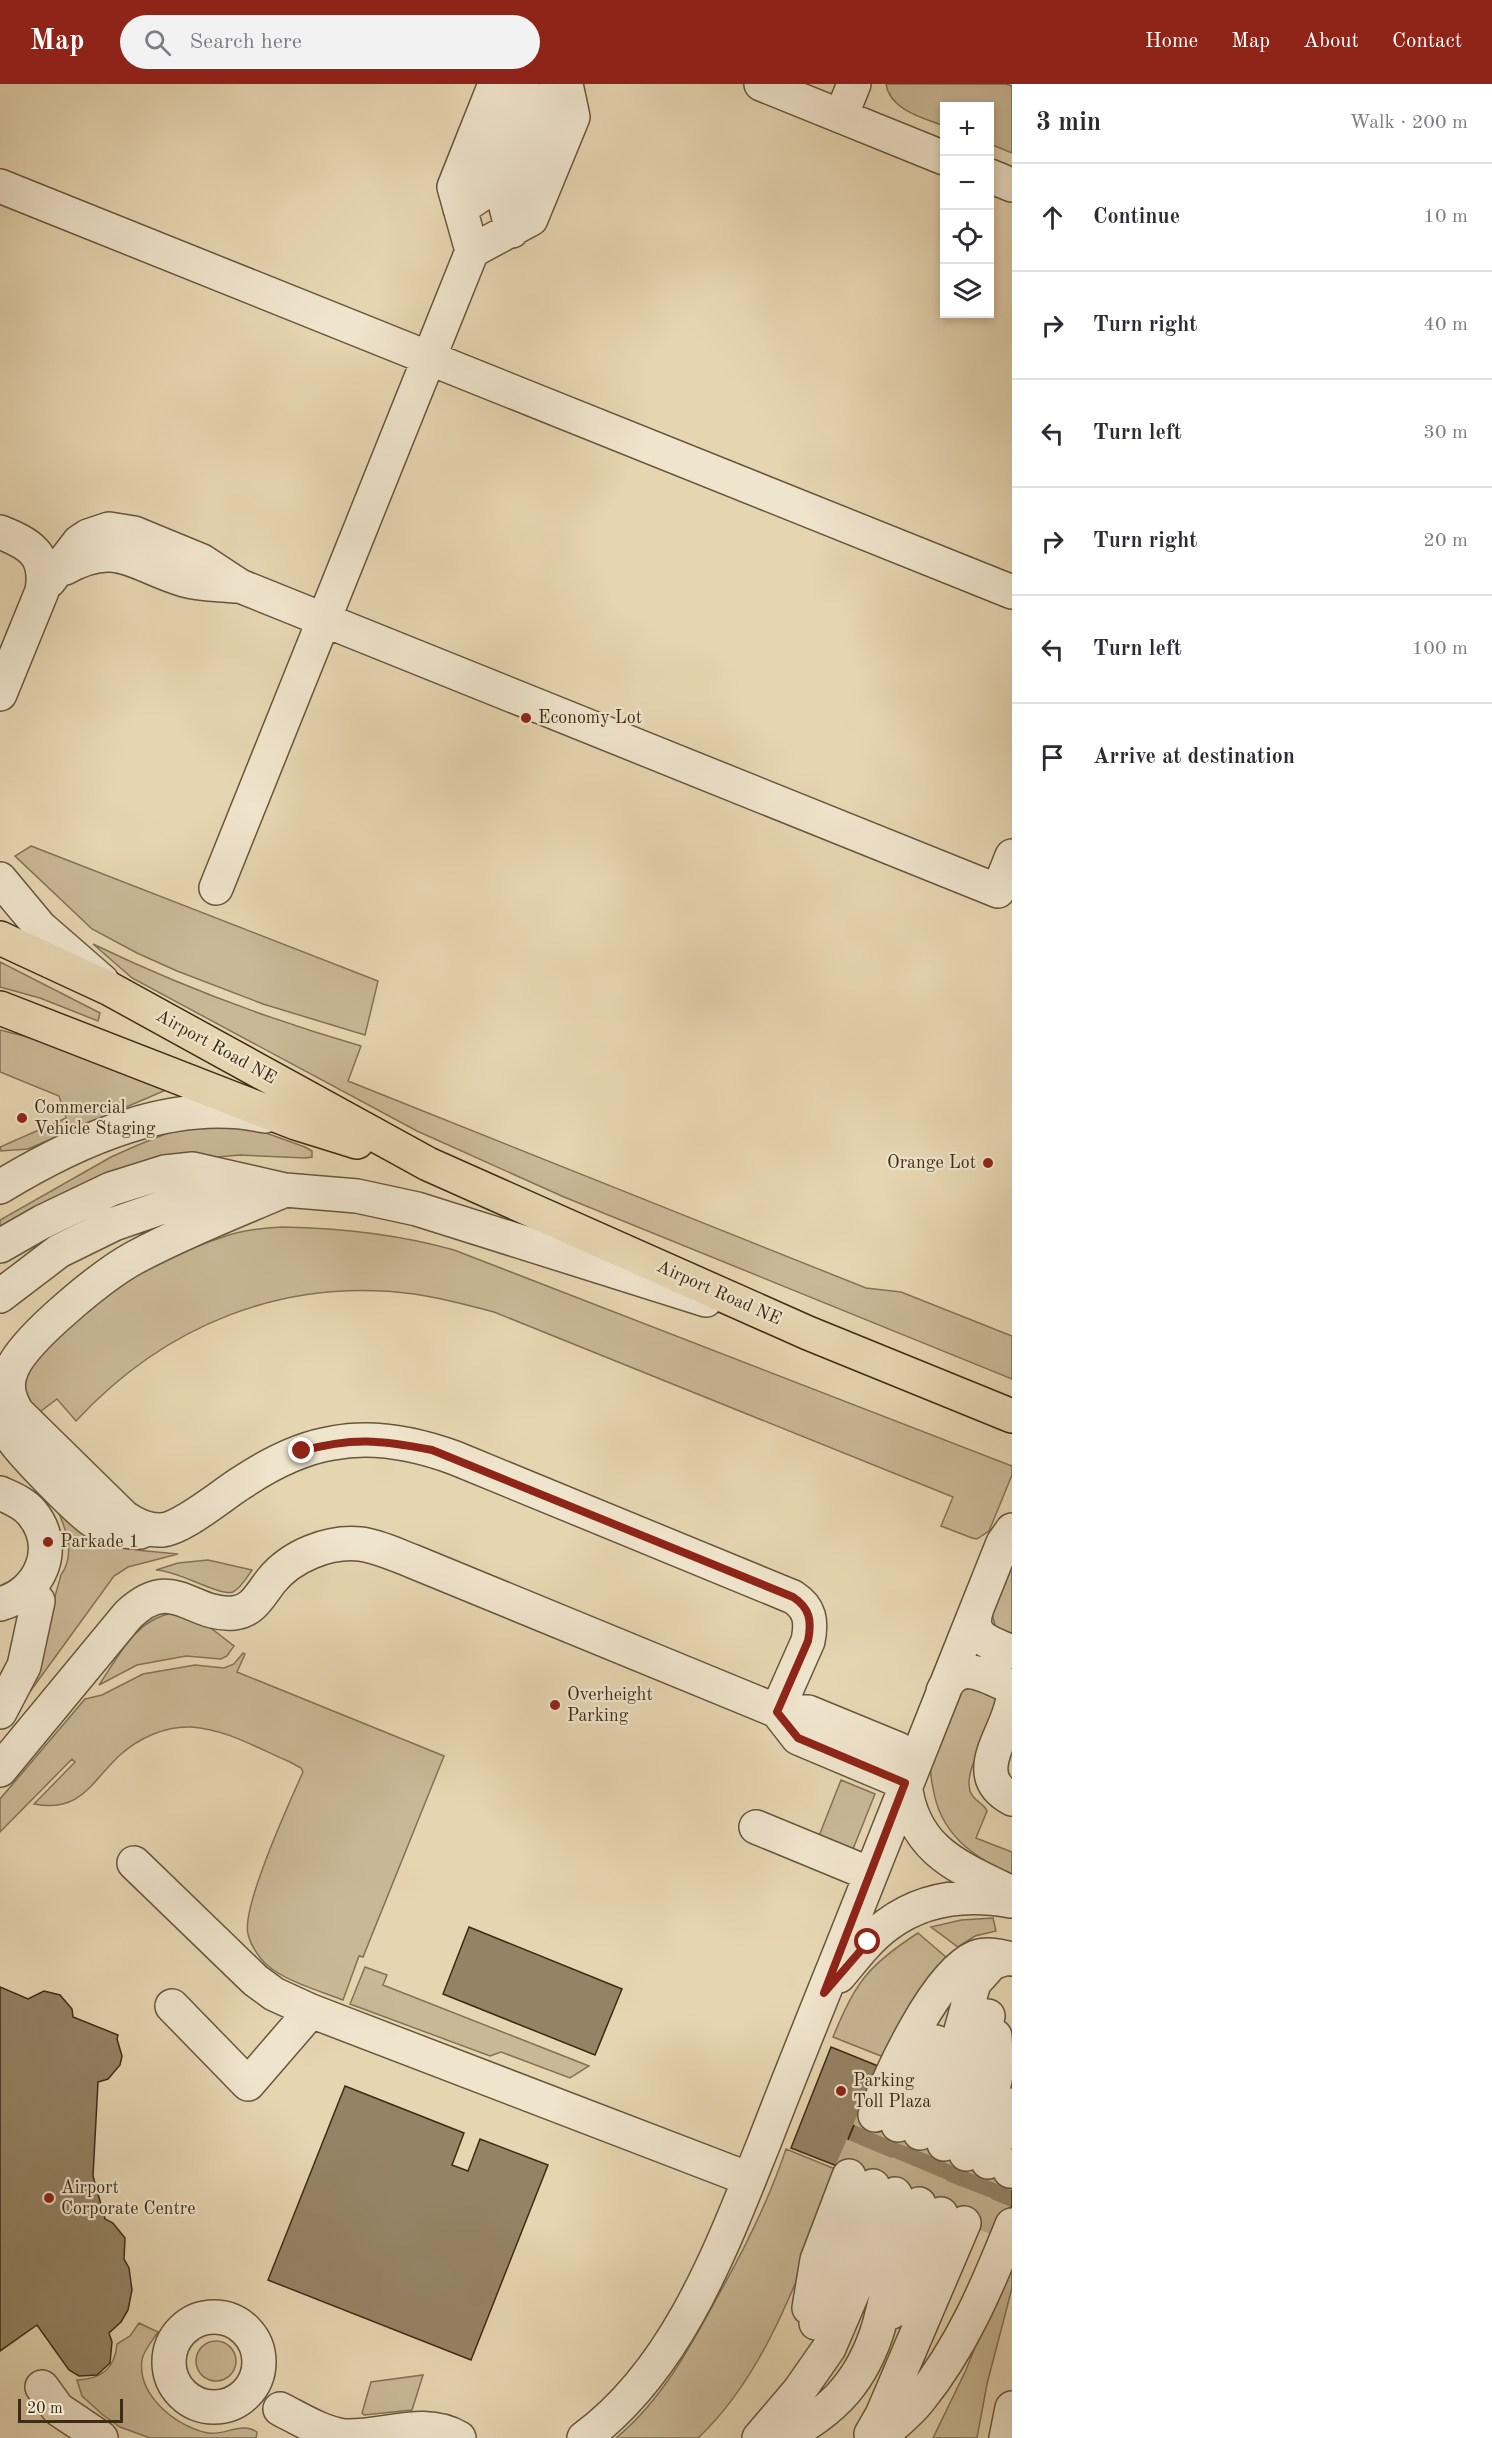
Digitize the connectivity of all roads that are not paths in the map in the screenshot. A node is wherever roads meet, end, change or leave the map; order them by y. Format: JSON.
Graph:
{"nodes":[{"id":1,"x":495,"y":84,"type":"edge"},
{"id":2,"x":523,"y":84,"type":"edge"},
{"id":3,"x":558,"y":84,"type":"edge"},
{"id":4,"x":566,"y":84,"type":"edge"},
{"id":5,"x":761,"y":84,"type":"edge"},
{"id":6,"x":854,"y":84,"type":"edge"},
{"id":7,"x":803,"y":92,"type":"edge"},
{"id":8,"x":841,"y":116,"type":"junction"},
{"id":9,"x":940,"y":156,"type":"edge"},
{"id":10,"x":994,"y":178,"type":"edge"},
{"id":11,"x":1012,"y":185,"type":"edge"},
{"id":12,"x":0,"y":186,"type":"edge"},
{"id":13,"x":460,"y":209,"type":"junction"},
{"id":14,"x":512,"y":231,"type":"junction"},
{"id":15,"x":472,"y":251,"type":"junction"},
{"id":16,"x":429,"y":358,"type":"junction"},
{"id":17,"x":0,"y":532,"type":"edge"},
{"id":18,"x":46,"y":586,"type":"junction"},
{"id":19,"x":1012,"y":592,"type":"edge"},
{"id":20,"x":324,"y":620,"type":"junction"},
{"id":21,"x":9,"y":649,"type":"edge"},
{"id":22,"x":0,"y":694,"type":"edge"},
{"id":23,"x":1012,"y":856,"type":"edge"},
{"id":24,"x":0,"y":879,"type":"edge"},
{"id":25,"x":216,"y":888,"type":"dead end"},
{"id":26,"x":0,"y":938,"type":"edge"},
{"id":27,"x":110,"y":989,"type":"junction"},
{"id":28,"x":0,"y":1008,"type":"edge"},
{"id":29,"x":296,"y":1123,"type":"junction"},
{"id":30,"x":428,"y":1164,"type":"junction"},
{"id":31,"x":33,"y":1167,"type":"junction"},
{"id":32,"x":0,"y":1172,"type":"edge"},
{"id":33,"x":0,"y":1187,"type":"edge"},
{"id":34,"x":285,"y":1190,"type":"junction"},
{"id":35,"x":2,"y":1246,"type":"edge"},
{"id":36,"x":0,"y":1296,"type":"edge"},
{"id":37,"x":808,"y":1333,"type":"junction"},
{"id":38,"x":1012,"y":1416,"type":"edge"},
{"id":39,"x":0,"y":1493,"type":"edge"},
{"id":40,"x":1012,"y":1530,"type":"edge"},
{"id":41,"x":38,"y":1601,"type":"dead end"},
{"id":42,"x":0,"y":1604,"type":"edge"},
{"id":43,"x":977,"y":1608,"type":"junction"},
{"id":44,"x":1009,"y":1650,"type":"edge"},
{"id":45,"x":943,"y":1691,"type":"junction"},
{"id":46,"x":1008,"y":1693,"type":"edge"},
{"id":47,"x":0,"y":1712,"type":"edge"},
{"id":48,"x":777,"y":1712,"type":"junction"},
{"id":49,"x":1012,"y":1766,"type":"edge"},
{"id":50,"x":0,"y":1770,"type":"edge"},
{"id":51,"x":907,"y":1778,"type":"junction"},
{"id":52,"x":1012,"y":1790,"type":"edge"},
{"id":53,"x":1012,"y":1799,"type":"edge"},
{"id":54,"x":756,"y":1827,"type":"dead end"},
{"id":55,"x":134,"y":1863,"type":"dead end"},
{"id":56,"x":870,"y":1874,"type":"junction"},
{"id":57,"x":1012,"y":1893,"type":"edge"},
{"id":58,"x":1012,"y":1902,"type":"edge"},
{"id":59,"x":1012,"y":1959,"type":"edge"},
{"id":60,"x":1012,"y":1973,"type":"edge"},
{"id":61,"x":974,"y":1983,"type":"junction"},
{"id":62,"x":824,"y":1993,"type":"junction"},
{"id":63,"x":172,"y":2006,"type":"dead end"},
{"id":64,"x":311,"y":2011,"type":"junction"},
{"id":65,"x":991,"y":2024,"type":"junction"},
{"id":66,"x":1012,"y":2066,"type":"edge"},
{"id":67,"x":1012,"y":2105,"type":"edge"},
{"id":68,"x":952,"y":2146,"type":"edge"},
{"id":69,"x":749,"y":2179,"type":"junction"},
{"id":70,"x":930,"y":2207,"type":"edge"},
{"id":71,"x":259,"y":2363,"type":"junction"},
{"id":72,"x":858,"y":2374,"type":"junction"},
{"id":73,"x":42,"y":2386,"type":"dead end"},
{"id":74,"x":225,"y":2406,"type":"junction"},
{"id":75,"x":280,"y":2409,"type":"junction"},
{"id":76,"x":881,"y":2433,"type":"edge"},
{"id":77,"x":101,"y":2438,"type":"edge"},
{"id":78,"x":459,"y":2438,"type":"edge"},
{"id":79,"x":584,"y":2438,"type":"edge"},
{"id":80,"x":760,"y":2438,"type":"edge"},
{"id":81,"x":783,"y":2438,"type":"edge"},
{"id":82,"x":830,"y":2438,"type":"edge"}],
"edges":[{"from":1,"to":13,"type":"street"},
{"from":2,"to":13,"type":"street"},
{"from":3,"to":14,"type":"street"},
{"from":4,"to":14,"type":"street"},
{"from":5,"to":7,"type":"street"},
{"from":6,"to":8,"type":"street"},
{"from":7,"to":8,"type":"street"},
{"from":8,"to":9,"type":"street"},
{"from":10,"to":11,"type":"street"},
{"from":12,"to":16,"type":"street"},
{"from":13,"to":15,"type":"street"},
{"from":14,"to":15,"type":"street"},
{"from":15,"to":16,"type":"street"},
{"from":16,"to":19,"type":"street"},
{"from":16,"to":20,"type":"street"},
{"from":17,"to":18,"type":"street"},
{"from":18,"to":20,"type":"street"},
{"from":18,"to":21,"type":"street"},
{"from":20,"to":23,"type":"street"},
{"from":20,"to":25,"type":"street"},
{"from":21,"to":22,"type":"street"},
{"from":24,"to":27,"type":"street"},
{"from":26,"to":27,"type":"main road","name":"Airport Road NE"},
{"from":27,"to":30,"type":"main road","name":"Airport Road NE"},
{"from":28,"to":29,"type":"main road","name":"Airport Road NE"},
{"from":29,"to":30,"type":"main road","name":"Airport Road NE"},
{"from":29,"to":31,"type":"street"},
{"from":30,"to":37,"type":"main road","name":"Airport Road NE"},
{"from":31,"to":32,"type":"street"},
{"from":31,"to":33,"type":"street"},
{"from":34,"to":35,"type":"street"},
{"from":34,"to":36,"type":"street"},
{"from":34,"to":37,"type":"street"},
{"from":34,"to":48,"type":"street"},
{"from":37,"to":38,"type":"main road","name":"Airport Road NE"},
{"from":39,"to":42,"type":"street"},
{"from":40,"to":43,"type":"street"},
{"from":41,"to":47,"type":"street"},
{"from":43,"to":44,"type":"street"},
{"from":43,"to":45,"type":"street"},
{"from":45,"to":46,"type":"street"},
{"from":45,"to":51,"type":"street"},
{"from":46,"to":53,"type":"street"},
{"from":48,"to":50,"type":"street"},
{"from":48,"to":51,"type":"street"},
{"from":49,"to":52,"type":"street"},
{"from":51,"to":56,"type":"street"},
{"from":51,"to":57,"type":"street"},
{"from":54,"to":56,"type":"street"},
{"from":55,"to":64,"type":"street"},
{"from":56,"to":62,"type":"street"},
{"from":58,"to":62,"type":"street"},
{"from":59,"to":61,"type":"street"},
{"from":59,"to":68,"type":"street"},
{"from":60,"to":65,"type":"street"},
{"from":61,"to":68,"type":"street"},
{"from":61,"to":68,"type":"street"},
{"from":62,"to":69,"type":"street"},
{"from":63,"to":64,"type":"street"},
{"from":64,"to":69,"type":"street"},
{"from":65,"to":66,"type":"street"},
{"from":65,"to":68,"type":"street"},
{"from":67,"to":68,"type":"street"},
{"from":69,"to":79,"type":"street"},
{"from":70,"to":72,"type":"street"},
{"from":70,"to":76,"type":"street"},
{"from":70,"to":76,"type":"street"},
{"from":70,"to":80,"type":"street"},
{"from":70,"to":80,"type":"street"},
{"from":71,"to":74,"type":"street"},
{"from":71,"to":74,"type":"street"},
{"from":71,"to":75,"type":"street"},
{"from":72,"to":81,"type":"street"},
{"from":72,"to":82,"type":"street"},
{"from":73,"to":77,"type":"street"},
{"from":74,"to":75,"type":"street"},
{"from":75,"to":78,"type":"street"}]}
